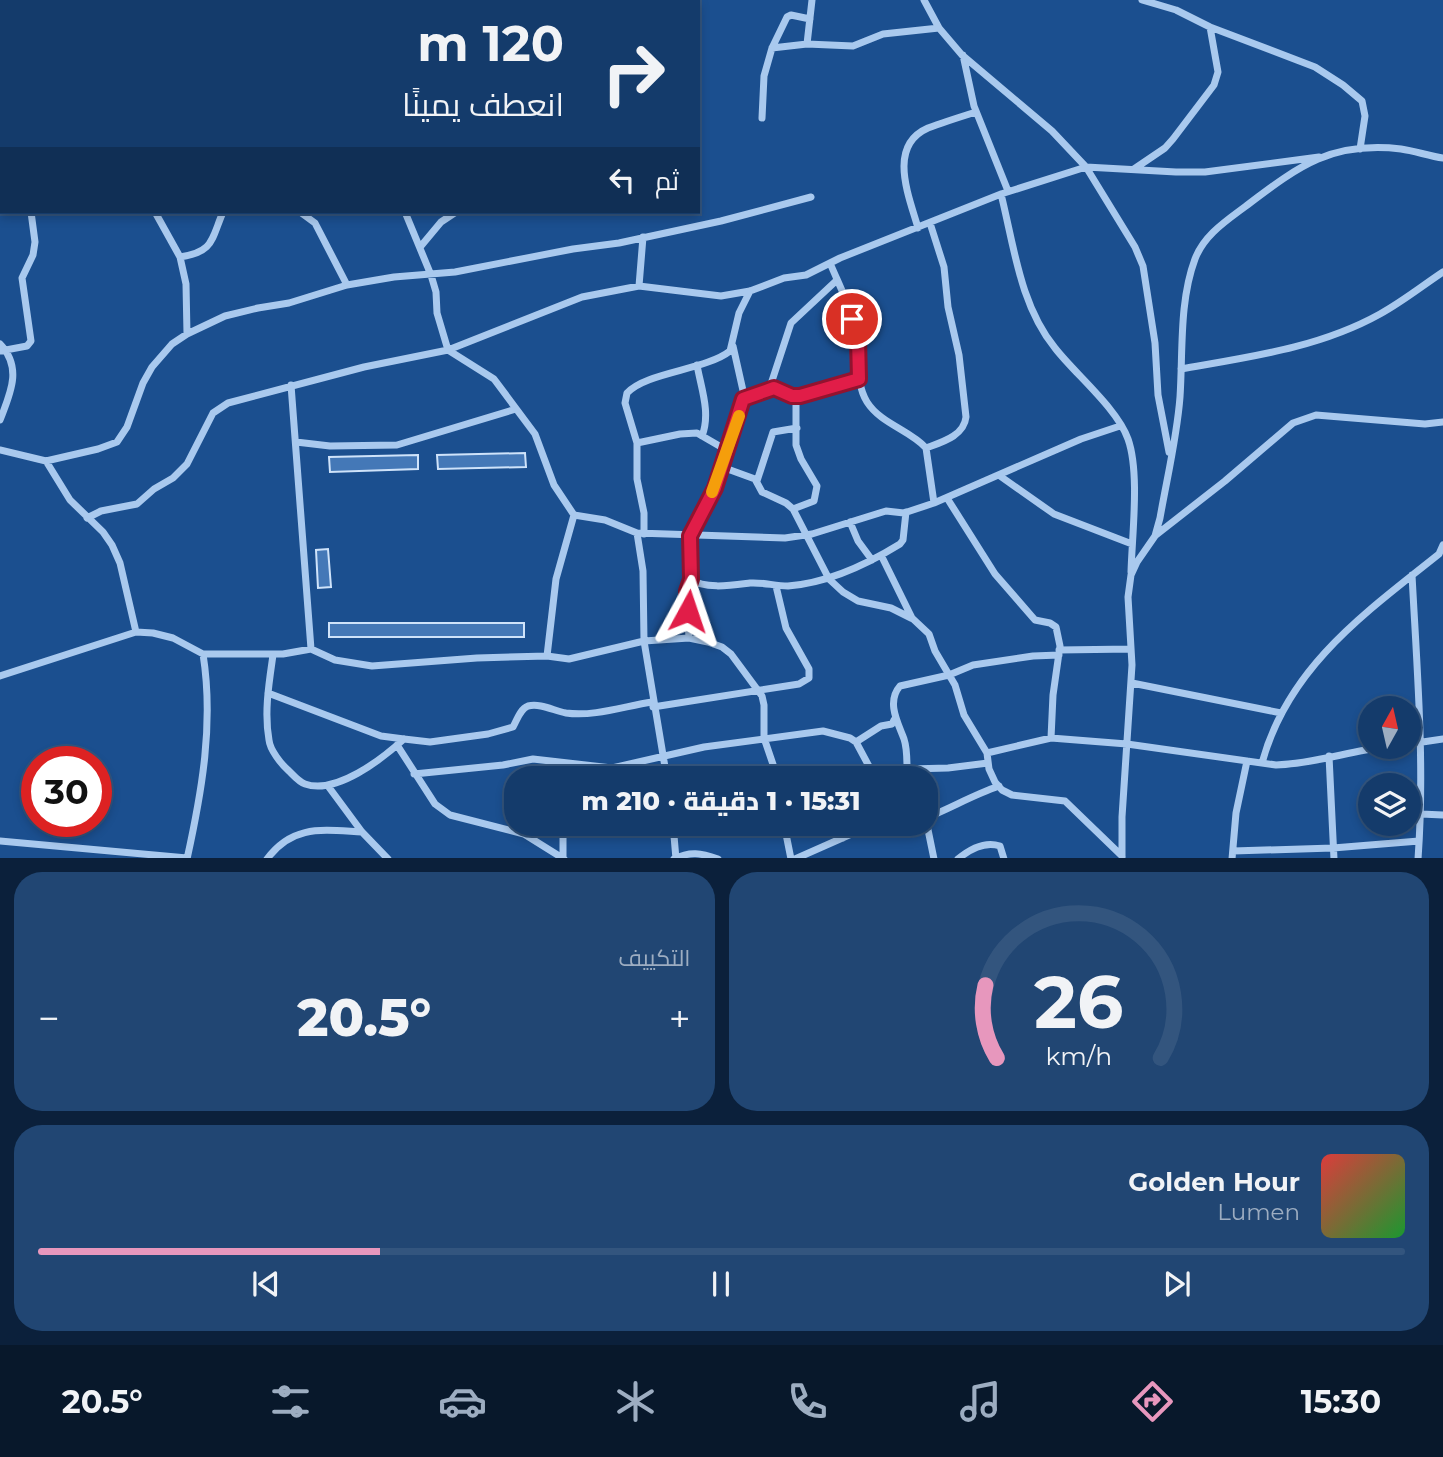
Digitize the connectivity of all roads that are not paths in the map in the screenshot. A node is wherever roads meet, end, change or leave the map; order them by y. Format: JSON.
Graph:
{"nodes":[{"id":1,"x":812,"y":0,"type":"edge"},
{"id":2,"x":925,"y":0,"type":"edge"},
{"id":3,"x":1142,"y":0,"type":"edge"},
{"id":4,"x":810,"y":19,"type":"junction"},
{"id":5,"x":1210,"y":27,"type":"junction"},
{"id":6,"x":939,"y":28,"type":"junction"},
{"id":7,"x":807,"y":44,"type":"junction"},
{"id":8,"x":772,"y":48,"type":"junction"},
{"id":9,"x":962,"y":55,"type":"junction"},
{"id":10,"x":976,"y":112,"type":"junction"},
{"id":11,"x":762,"y":118,"type":"dead end"},
{"id":12,"x":1360,"y":149,"type":"junction"},
{"id":13,"x":1319,"y":158,"type":"junction"},
{"id":14,"x":1443,"y":158,"type":"edge"},
{"id":15,"x":1086,"y":167,"type":"junction"},
{"id":16,"x":1133,"y":170,"type":"junction"},
{"id":17,"x":1005,"y":192,"type":"junction"},
{"id":18,"x":811,"y":197,"type":"dead end"},
{"id":19,"x":31,"y":214,"type":"edge"},
{"id":20,"x":156,"y":214,"type":"edge"},
{"id":21,"x":222,"y":214,"type":"edge"},
{"id":22,"x":303,"y":214,"type":"edge"},
{"id":23,"x":406,"y":214,"type":"edge"},
{"id":24,"x":453,"y":214,"type":"edge"},
{"id":25,"x":930,"y":223,"type":"junction"},
{"id":26,"x":918,"y":228,"type":"junction"},
{"id":27,"x":643,"y":237,"type":"junction"},
{"id":28,"x":421,"y":246,"type":"junction"},
{"id":29,"x":180,"y":257,"type":"junction"},
{"id":30,"x":830,"y":263,"type":"junction"},
{"id":31,"x":1443,"y":272,"type":"edge"},
{"id":32,"x":431,"y":275,"type":"junction"},
{"id":33,"x":837,"y":280,"type":"junction"},
{"id":34,"x":347,"y":285,"type":"junction"},
{"id":35,"x":639,"y":286,"type":"junction"},
{"id":36,"x":750,"y":290,"type":"junction"},
{"id":37,"x":187,"y":334,"type":"junction"},
{"id":38,"x":733,"y":345,"type":"junction"},
{"id":39,"x":2,"y":348,"type":"edge"},
{"id":40,"x":448,"y":350,"type":"junction"},
{"id":41,"x":697,"y":365,"type":"junction"},
{"id":42,"x":1181,"y":369,"type":"junction"},
{"id":43,"x":859,"y":379,"type":"junction"},
{"id":44,"x":291,"y":385,"type":"junction"},
{"id":45,"x":769,"y":390,"type":"junction"},
{"id":46,"x":796,"y":396,"type":"junction"},
{"id":47,"x":743,"y":399,"type":"junction"},
{"id":48,"x":516,"y":409,"type":"junction"},
{"id":49,"x":0,"y":420,"type":"edge"},
{"id":50,"x":1443,"y":422,"type":"edge"},
{"id":51,"x":1121,"y":426,"type":"junction"},
{"id":52,"x":797,"y":428,"type":"junction"},
{"id":53,"x":702,"y":436,"type":"junction"},
{"id":54,"x":296,"y":442,"type":"junction"},
{"id":55,"x":637,"y":443,"type":"junction"},
{"id":56,"x":926,"y":448,"type":"junction"},
{"id":57,"x":0,"y":450,"type":"edge"},
{"id":58,"x":728,"y":451,"type":"junction"},
{"id":59,"x":1170,"y":459,"type":"junction"},
{"id":60,"x":46,"y":461,"type":"junction"},
{"id":61,"x":722,"y":467,"type":"junction"},
{"id":62,"x":1000,"y":476,"type":"junction"},
{"id":63,"x":757,"y":481,"type":"junction"},
{"id":64,"x":947,"y":498,"type":"junction"},
{"id":65,"x":934,"y":503,"type":"junction"},
{"id":66,"x":793,"y":509,"type":"junction"},
{"id":67,"x":906,"y":512,"type":"junction"},
{"id":68,"x":574,"y":515,"type":"junction"},
{"id":69,"x":87,"y":519,"type":"junction"},
{"id":70,"x":849,"y":522,"type":"junction"},
{"id":71,"x":641,"y":533,"type":"junction"},
{"id":72,"x":807,"y":535,"type":"junction"},
{"id":73,"x":690,"y":536,"type":"junction"},
{"id":74,"x":1156,"y":536,"type":"junction"},
{"id":75,"x":1132,"y":544,"type":"junction"},
{"id":76,"x":1443,"y":545,"type":"edge"},
{"id":77,"x":1441,"y":554,"type":"edge"},
{"id":78,"x":881,"y":555,"type":"junction"},
{"id":79,"x":872,"y":559,"type":"junction"},
{"id":80,"x":1131,"y":575,"type":"junction"},
{"id":81,"x":1412,"y":575,"type":"junction"},
{"id":82,"x":691,"y":579,"type":"junction"},
{"id":83,"x":829,"y":579,"type":"junction"},
{"id":84,"x":776,"y":586,"type":"junction"},
{"id":85,"x":912,"y":618,"type":"junction"},
{"id":86,"x":136,"y":632,"type":"junction"},
{"id":87,"x":689,"y":638,"type":"junction"},
{"id":88,"x":644,"y":641,"type":"junction"},
{"id":89,"x":310,"y":649,"type":"junction"},
{"id":90,"x":1131,"y":649,"type":"junction"},
{"id":91,"x":1059,"y":653,"type":"junction"},
{"id":92,"x":202,"y":654,"type":"junction"},
{"id":93,"x":272,"y":654,"type":"junction"},
{"id":94,"x":547,"y":656,"type":"junction"},
{"id":95,"x":950,"y":675,"type":"junction"},
{"id":96,"x":0,"y":676,"type":"edge"},
{"id":97,"x":1132,"y":683,"type":"junction"},
{"id":98,"x":757,"y":688,"type":"junction"},
{"id":99,"x":268,"y":693,"type":"junction"},
{"id":100,"x":653,"y":705,"type":"junction"},
{"id":101,"x":1280,"y":713,"type":"junction"},
{"id":102,"x":894,"y":720,"type":"junction"},
{"id":103,"x":764,"y":738,"type":"junction"},
{"id":104,"x":1051,"y":738,"type":"junction"},
{"id":105,"x":1443,"y":739,"type":"edge"},
{"id":106,"x":401,"y":742,"type":"junction"},
{"id":107,"x":856,"y":742,"type":"junction"},
{"id":108,"x":1422,"y":742,"type":"junction"},
{"id":109,"x":1127,"y":744,"type":"junction"},
{"id":110,"x":1358,"y":751,"type":"edge"},
{"id":111,"x":986,"y":752,"type":"junction"},
{"id":112,"x":1329,"y":756,"type":"junction"},
{"id":113,"x":662,"y":758,"type":"junction"},
{"id":114,"x":1247,"y":761,"type":"junction"},
{"id":115,"x":559,"y":762,"type":"junction"},
{"id":116,"x":988,"y":763,"type":"junction"},
{"id":117,"x":1262,"y":763,"type":"junction"},
{"id":118,"x":559,"y":766,"type":"edge"},
{"id":119,"x":664,"y":766,"type":"edge"},
{"id":120,"x":774,"y":766,"type":"edge"},
{"id":121,"x":869,"y":766,"type":"edge"},
{"id":122,"x":907,"y":766,"type":"edge"},
{"id":123,"x":938,"y":768,"type":"edge"},
{"id":124,"x":414,"y":774,"type":"junction"},
{"id":125,"x":328,"y":786,"type":"junction"},
{"id":126,"x":999,"y":786,"type":"junction"},
{"id":127,"x":938,"y":814,"type":"edge"},
{"id":128,"x":1421,"y":814,"type":"joint"},
{"id":129,"x":1443,"y":815,"type":"edge"},
{"id":130,"x":362,"y":832,"type":"junction"},
{"id":131,"x":563,"y":836,"type":"edge"},
{"id":132,"x":674,"y":836,"type":"edge"},
{"id":133,"x":787,"y":836,"type":"edge"},
{"id":134,"x":847,"y":836,"type":"edge"},
{"id":135,"x":929,"y":836,"type":"edge"},
{"id":136,"x":1419,"y":836,"type":"edge"},
{"id":137,"x":843,"y":838,"type":"joint"},
{"id":138,"x":0,"y":841,"type":"edge"},
{"id":139,"x":1419,"y":841,"type":"junction"},
{"id":140,"x":75,"y":848,"type":"junction"},
{"id":141,"x":1333,"y":848,"type":"junction"},
{"id":142,"x":1232,"y":855,"type":"edge"},
{"id":143,"x":1122,"y":857,"type":"edge"},
{"id":144,"x":76,"y":858,"type":"edge"},
{"id":145,"x":187,"y":858,"type":"edge"},
{"id":146,"x":268,"y":858,"type":"edge"},
{"id":147,"x":387,"y":858,"type":"edge"},
{"id":148,"x":563,"y":858,"type":"edge"},
{"id":149,"x":675,"y":858,"type":"edge"},
{"id":150,"x":715,"y":858,"type":"edge"},
{"id":151,"x":793,"y":858,"type":"edge"},
{"id":152,"x":795,"y":858,"type":"edge"},
{"id":153,"x":934,"y":858,"type":"edge"},
{"id":154,"x":960,"y":858,"type":"edge"},
{"id":155,"x":1004,"y":858,"type":"edge"},
{"id":156,"x":1334,"y":858,"type":"edge"},
{"id":157,"x":1418,"y":858,"type":"edge"}],
"edges":[{"from":1,"to":4,"type":"street"},
{"from":2,"to":6,"type":"street"},
{"from":3,"to":5,"type":"street"},
{"from":4,"to":7,"type":"street"},
{"from":4,"to":8,"type":"street"},
{"from":5,"to":12,"type":"street"},
{"from":5,"to":16,"type":"street"},
{"from":6,"to":7,"type":"street"},
{"from":6,"to":9,"type":"street"},
{"from":7,"to":8,"type":"street"},
{"from":8,"to":11,"type":"street"},
{"from":9,"to":10,"type":"street"},
{"from":9,"to":15,"type":"street"},
{"from":10,"to":17,"type":"street"},
{"from":10,"to":26,"type":"street"},
{"from":12,"to":13,"type":"street"},
{"from":12,"to":14,"type":"street"},
{"from":13,"to":16,"type":"street"},
{"from":13,"to":42,"type":"street"},
{"from":15,"to":16,"type":"street"},
{"from":15,"to":17,"type":"street"},
{"from":15,"to":59,"type":"street"},
{"from":17,"to":25,"type":"street"},
{"from":17,"to":51,"type":"street"},
{"from":18,"to":27,"type":"street"},
{"from":19,"to":39,"type":"street"},
{"from":20,"to":29,"type":"street"},
{"from":21,"to":29,"type":"street"},
{"from":22,"to":34,"type":"street"},
{"from":23,"to":28,"type":"street"},
{"from":24,"to":28,"type":"street"},
{"from":25,"to":26,"type":"street"},
{"from":25,"to":56,"type":"street"},
{"from":26,"to":30,"type":"street"},
{"from":27,"to":32,"type":"street"},
{"from":27,"to":35,"type":"street"},
{"from":28,"to":32,"type":"street"},
{"from":29,"to":37,"type":"street"},
{"from":30,"to":33,"type":"street"},
{"from":30,"to":36,"type":"street"},
{"from":31,"to":42,"type":"street"},
{"from":32,"to":34,"type":"street"},
{"from":32,"to":40,"type":"street"},
{"from":33,"to":43,"type":"street"},
{"from":33,"to":45,"type":"street"},
{"from":34,"to":37,"type":"street"},
{"from":35,"to":36,"type":"street"},
{"from":35,"to":40,"type":"street"},
{"from":36,"to":38,"type":"street"},
{"from":37,"to":60,"type":"street"},
{"from":38,"to":41,"type":"street"},
{"from":38,"to":47,"type":"street"},
{"from":39,"to":49,"type":"street"},
{"from":40,"to":44,"type":"street"},
{"from":40,"to":48,"type":"street"},
{"from":41,"to":53,"type":"street"},
{"from":41,"to":55,"type":"street"},
{"from":42,"to":59,"type":"street"},
{"from":43,"to":46,"type":"street"},
{"from":43,"to":56,"type":"street"},
{"from":44,"to":54,"type":"street"},
{"from":44,"to":69,"type":"street"},
{"from":45,"to":46,"type":"street"},
{"from":45,"to":47,"type":"street"},
{"from":46,"to":52,"type":"street"},
{"from":47,"to":58,"type":"street"},
{"from":48,"to":54,"type":"street"},
{"from":48,"to":68,"type":"street"},
{"from":50,"to":74,"type":"street"},
{"from":51,"to":62,"type":"street"},
{"from":51,"to":75,"type":"street"},
{"from":52,"to":63,"type":"street"},
{"from":52,"to":66,"type":"street"},
{"from":53,"to":55,"type":"street"},
{"from":53,"to":58,"type":"street"},
{"from":54,"to":89,"type":"street"},
{"from":55,"to":71,"type":"street"},
{"from":56,"to":65,"type":"street"},
{"from":57,"to":60,"type":"street"},
{"from":58,"to":61,"type":"street"},
{"from":59,"to":74,"type":"street"},
{"from":60,"to":69,"type":"street"},
{"from":61,"to":63,"type":"street"},
{"from":61,"to":73,"type":"street"},
{"from":62,"to":64,"type":"street"},
{"from":62,"to":75,"type":"street"},
{"from":63,"to":66,"type":"street"},
{"from":64,"to":65,"type":"street"},
{"from":64,"to":91,"type":"street"},
{"from":65,"to":67,"type":"street"},
{"from":66,"to":72,"type":"street"},
{"from":67,"to":70,"type":"street"},
{"from":67,"to":78,"type":"street"},
{"from":68,"to":71,"type":"street"},
{"from":68,"to":94,"type":"street"},
{"from":69,"to":86,"type":"street"},
{"from":70,"to":72,"type":"street"},
{"from":70,"to":79,"type":"street"},
{"from":71,"to":73,"type":"street"},
{"from":71,"to":88,"type":"street"},
{"from":72,"to":73,"type":"street"},
{"from":72,"to":83,"type":"street"},
{"from":73,"to":82,"type":"street"},
{"from":74,"to":80,"type":"street"},
{"from":75,"to":80,"type":"street"},
{"from":76,"to":77,"type":"street"},
{"from":77,"to":81,"type":"street"},
{"from":78,"to":79,"type":"street"},
{"from":78,"to":85,"type":"street"},
{"from":79,"to":83,"type":"street"},
{"from":80,"to":90,"type":"street"},
{"from":81,"to":101,"type":"street"},
{"from":81,"to":108,"type":"street"},
{"from":82,"to":84,"type":"street"},
{"from":82,"to":87,"type":"street"},
{"from":83,"to":84,"type":"street"},
{"from":83,"to":85,"type":"street"},
{"from":84,"to":98,"type":"street"},
{"from":85,"to":95,"type":"street"},
{"from":86,"to":92,"type":"street"},
{"from":86,"to":96,"type":"street"},
{"from":87,"to":88,"type":"street"},
{"from":87,"to":98,"type":"street"},
{"from":88,"to":94,"type":"street"},
{"from":88,"to":100,"type":"street"},
{"from":89,"to":93,"type":"street"},
{"from":89,"to":94,"type":"street"},
{"from":90,"to":91,"type":"street"},
{"from":90,"to":97,"type":"street"},
{"from":91,"to":95,"type":"street"},
{"from":91,"to":104,"type":"street"},
{"from":92,"to":93,"type":"street"},
{"from":92,"to":145,"type":"street"},
{"from":93,"to":99,"type":"street"},
{"from":95,"to":102,"type":"street"},
{"from":95,"to":111,"type":"street"},
{"from":97,"to":101,"type":"street"},
{"from":97,"to":109,"type":"street"},
{"from":98,"to":100,"type":"street"},
{"from":98,"to":103,"type":"street"},
{"from":99,"to":106,"type":"street"},
{"from":99,"to":125,"type":"street"},
{"from":100,"to":106,"type":"street"},
{"from":100,"to":113,"type":"street"},
{"from":101,"to":117,"type":"street"},
{"from":102,"to":107,"type":"street"},
{"from":102,"to":122,"type":"street"},
{"from":103,"to":107,"type":"street"},
{"from":103,"to":113,"type":"street"},
{"from":103,"to":120,"type":"street"},
{"from":104,"to":109,"type":"street"},
{"from":104,"to":111,"type":"street"},
{"from":105,"to":108,"type":"street"},
{"from":106,"to":124,"type":"street"},
{"from":106,"to":125,"type":"street"},
{"from":107,"to":121,"type":"street"},
{"from":108,"to":128,"type":"street"},
{"from":109,"to":114,"type":"street"},
{"from":109,"to":143,"type":"street"},
{"from":110,"to":112,"type":"street"},
{"from":111,"to":116,"type":"street"},
{"from":112,"to":117,"type":"street"},
{"from":112,"to":141,"type":"street"},
{"from":113,"to":115,"type":"street"},
{"from":113,"to":119,"type":"street"},
{"from":114,"to":117,"type":"street"},
{"from":114,"to":142,"type":"street"},
{"from":115,"to":118,"type":"street"},
{"from":115,"to":124,"type":"street"},
{"from":116,"to":123,"type":"street"},
{"from":116,"to":126,"type":"street"},
{"from":124,"to":148,"type":"street"},
{"from":125,"to":130,"type":"street"},
{"from":126,"to":127,"type":"street"},
{"from":126,"to":143,"type":"street"},
{"from":128,"to":129,"type":"street"},
{"from":130,"to":146,"type":"street"},
{"from":130,"to":147,"type":"street"},
{"from":131,"to":148,"type":"street"},
{"from":132,"to":149,"type":"street"},
{"from":133,"to":151,"type":"street"},
{"from":134,"to":137,"type":"street"},
{"from":135,"to":153,"type":"street"},
{"from":136,"to":139,"type":"street"},
{"from":137,"to":152,"type":"street"},
{"from":138,"to":140,"type":"street"},
{"from":139,"to":141,"type":"street"},
{"from":139,"to":157,"type":"street"},
{"from":140,"to":144,"type":"street"},
{"from":140,"to":145,"type":"street"},
{"from":141,"to":142,"type":"street"},
{"from":141,"to":156,"type":"street"},
{"from":149,"to":150,"type":"street"},
{"from":154,"to":155,"type":"street"}]}
